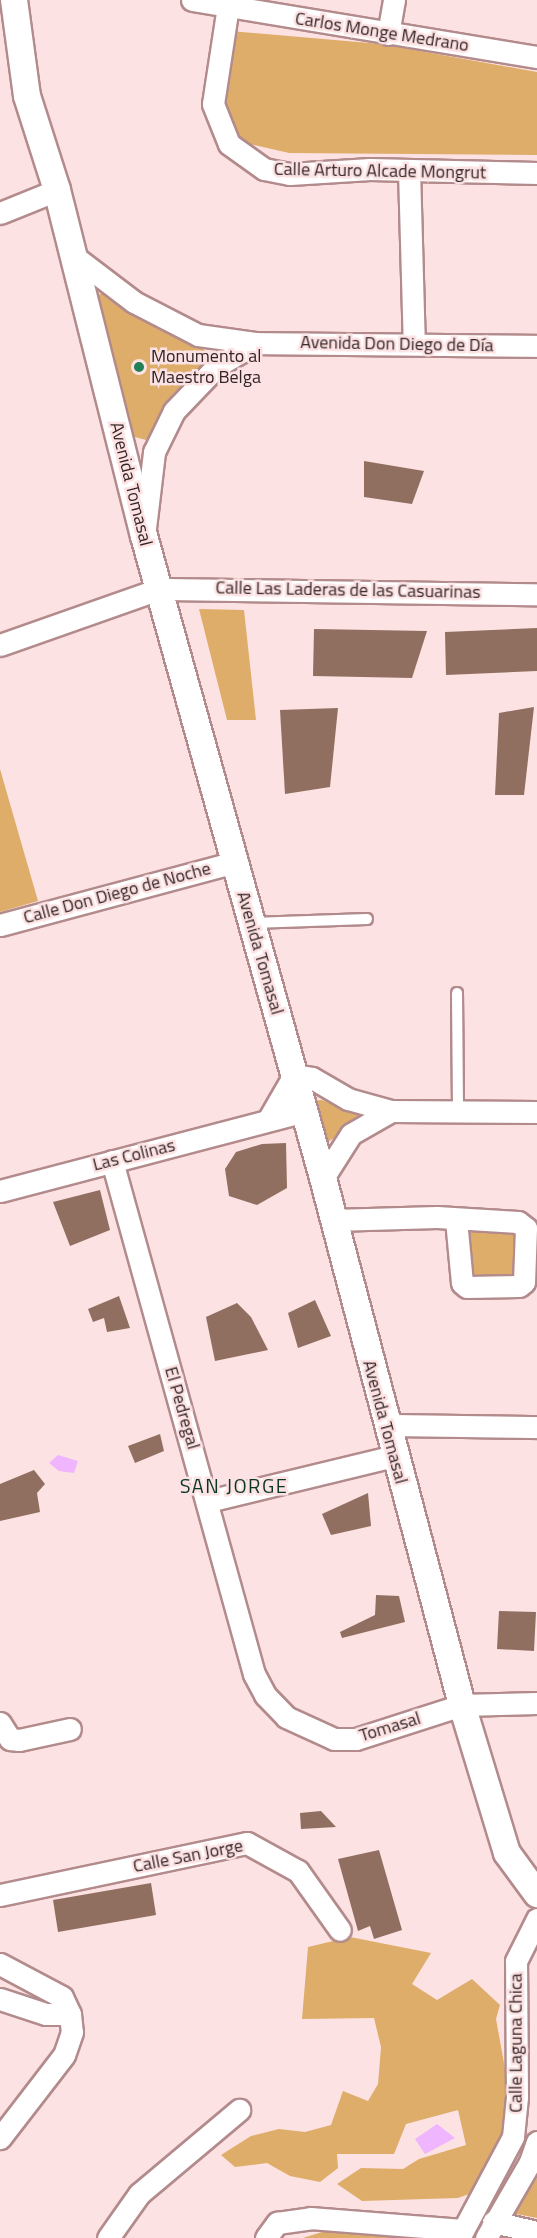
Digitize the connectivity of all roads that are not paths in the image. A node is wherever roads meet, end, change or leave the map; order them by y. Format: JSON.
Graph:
{"nodes":[{"id":1,"x":14,"y":0,"type":"edge"},
{"id":2,"x":192,"y":0,"type":"edge"},
{"id":3,"x":394,"y":0,"type":"edge"},
{"id":4,"x":228,"y":6,"type":"junction"},
{"id":5,"x":388,"y":34,"type":"junction"},
{"id":6,"x":537,"y":57,"type":"edge"},
{"id":7,"x":409,"y":170,"type":"junction"},
{"id":8,"x":537,"y":173,"type":"edge"},
{"id":9,"x":57,"y":190,"type":"junction"},
{"id":10,"x":0,"y":213,"type":"edge"},
{"id":11,"x":75,"y":257,"type":"junction"},
{"id":12,"x":256,"y":343,"type":"junction"},
{"id":13,"x":414,"y":344,"type":"junction"},
{"id":14,"x":537,"y":346,"type":"edge"},
{"id":15,"x":144,"y":536,"type":"junction"},
{"id":16,"x":159,"y":589,"type":"junction"},
{"id":17,"x":537,"y":594,"type":"edge"},
{"id":18,"x":0,"y":645,"type":"edge"},
{"id":19,"x":235,"y":862,"type":"junction"},
{"id":20,"x":367,"y":919,"type":"dead end"},
{"id":21,"x":251,"y":923,"type":"junction"},
{"id":22,"x":0,"y":925,"type":"edge"},
{"id":23,"x":456,"y":993,"type":"dead end"},
{"id":24,"x":294,"y":1076,"type":"junction"},
{"id":25,"x":304,"y":1111,"type":"junction"},
{"id":26,"x":390,"y":1111,"type":"junction"},
{"id":27,"x":458,"y":1112,"type":"junction"},
{"id":28,"x":537,"y":1113,"type":"edge"},
{"id":29,"x":268,"y":1120,"type":"junction"},
{"id":30,"x":112,"y":1161,"type":"junction"},
{"id":31,"x":323,"y":1178,"type":"junction"},
{"id":32,"x":0,"y":1191,"type":"edge"},
{"id":33,"x":333,"y":1220,"type":"junction"},
{"id":34,"x":456,"y":1220,"type":"dead end"},
{"id":35,"x":386,"y":1425,"type":"junction"},
{"id":36,"x":537,"y":1427,"type":"edge"},
{"id":37,"x":394,"y":1455,"type":"junction"},
{"id":38,"x":208,"y":1501,"type":"junction"},
{"id":39,"x":537,"y":1703,"type":"edge"},
{"id":40,"x":462,"y":1705,"type":"junction"},
{"id":41,"x":286,"y":1717,"type":"joint"},
{"id":42,"x":0,"y":1723,"type":"edge"},
{"id":43,"x":70,"y":1729,"type":"dead end"},
{"id":44,"x":537,"y":1894,"type":"edge"},
{"id":45,"x":0,"y":1895,"type":"edge"},
{"id":46,"x":537,"y":1919,"type":"edge"},
{"id":47,"x":340,"y":1930,"type":"dead end"},
{"id":48,"x":0,"y":1964,"type":"edge"},
{"id":49,"x":0,"y":1999,"type":"edge"},
{"id":50,"x":70,"y":2014,"type":"junction"},
{"id":51,"x":239,"y":2110,"type":"dead end"},
{"id":52,"x":0,"y":2138,"type":"edge"},
{"id":53,"x":537,"y":2142,"type":"edge"},
{"id":54,"x":489,"y":2230,"type":"edge"},
{"id":55,"x":537,"y":2232,"type":"edge"},
{"id":56,"x":461,"y":2234,"type":"edge"},
{"id":57,"x":108,"y":2238,"type":"edge"},
{"id":58,"x":266,"y":2238,"type":"edge"}],
"edges":[{"from":1,"to":9,"type":"street","name":"Avenida Tomasal"},
{"from":2,"to":4,"type":"street","name":"Carlos Monge Medrano"},
{"from":3,"to":5,"type":"street"},
{"from":4,"to":5,"type":"street","name":"Carlos Monge Medrano"},
{"from":4,"to":7,"type":"street","name":"Calle Arturo Alcade Mongrut"},
{"from":5,"to":6,"type":"street","name":"Carlos Monge Medrano"},
{"from":7,"to":8,"type":"street","name":"Calle Arturo Alcade Mongrut"},
{"from":7,"to":13,"type":"street"},
{"from":9,"to":10,"type":"street"},
{"from":9,"to":11,"type":"street","name":"Avenida Tomasal"},
{"from":11,"to":12,"type":"street","name":"Avenida Don Diego de Día"},
{"from":11,"to":15,"type":"street","name":"Avenida Tomasal"},
{"from":12,"to":13,"type":"street","name":"Avenida Don Diego de Día"},
{"from":12,"to":15,"type":"street"},
{"from":13,"to":14,"type":"street","name":"Avenida Don Diego de Día"},
{"from":15,"to":16,"type":"street","name":"Avenida Tomasal"},
{"from":16,"to":17,"type":"street","name":"Calle Las Laderas de las Casuarinas"},
{"from":16,"to":18,"type":"street"},
{"from":16,"to":19,"type":"street","name":"Avenida Tomasal"},
{"from":19,"to":21,"type":"street","name":"Avenida Tomasal"},
{"from":19,"to":22,"type":"street","name":"Calle Don Diego de Noche"},
{"from":20,"to":21,"type":"lane"},
{"from":21,"to":24,"type":"street","name":"Avenida Tomasal"},
{"from":23,"to":27,"type":"lane"},
{"from":24,"to":25,"type":"street","name":"Avenida Tomasal"},
{"from":24,"to":26,"type":"street"},
{"from":24,"to":29,"type":"street"},
{"from":25,"to":29,"type":"street","name":"Las Colinas"},
{"from":25,"to":31,"type":"street","name":"Avenida Tomasal"},
{"from":26,"to":27,"type":"street"},
{"from":26,"to":31,"type":"street"},
{"from":27,"to":28,"type":"street"},
{"from":29,"to":30,"type":"street","name":"Las Colinas"},
{"from":30,"to":32,"type":"street","name":"Las Colinas"},
{"from":30,"to":38,"type":"street","name":"El Pedregal"},
{"from":31,"to":33,"type":"street","name":"Avenida Tomasal"},
{"from":33,"to":34,"type":"street"},
{"from":33,"to":35,"type":"street","name":"Avenida Tomasal"},
{"from":35,"to":36,"type":"street"},
{"from":35,"to":37,"type":"street","name":"Avenida Tomasal"},
{"from":37,"to":38,"type":"street"},
{"from":37,"to":40,"type":"street","name":"Avenida Tomasal"},
{"from":38,"to":41,"type":"street","name":"El Pedregal"},
{"from":39,"to":40,"type":"street","name":"Tomasal"},
{"from":40,"to":41,"type":"street","name":"Tomasal"},
{"from":40,"to":44,"type":"street","name":"Avenida Tomasal"},
{"from":42,"to":43,"type":"street"},
{"from":45,"to":47,"type":"street","name":"Calle San Jorge"},
{"from":46,"to":56,"type":"street","name":"Calle Laguna Chica"},
{"from":48,"to":50,"type":"street"},
{"from":49,"to":50,"type":"street"},
{"from":50,"to":52,"type":"street"},
{"from":51,"to":57,"type":"street"},
{"from":53,"to":54,"type":"street"},
{"from":54,"to":55,"type":"street"},
{"from":56,"to":58,"type":"street","name":"Calle Laguna Chica"}]}
